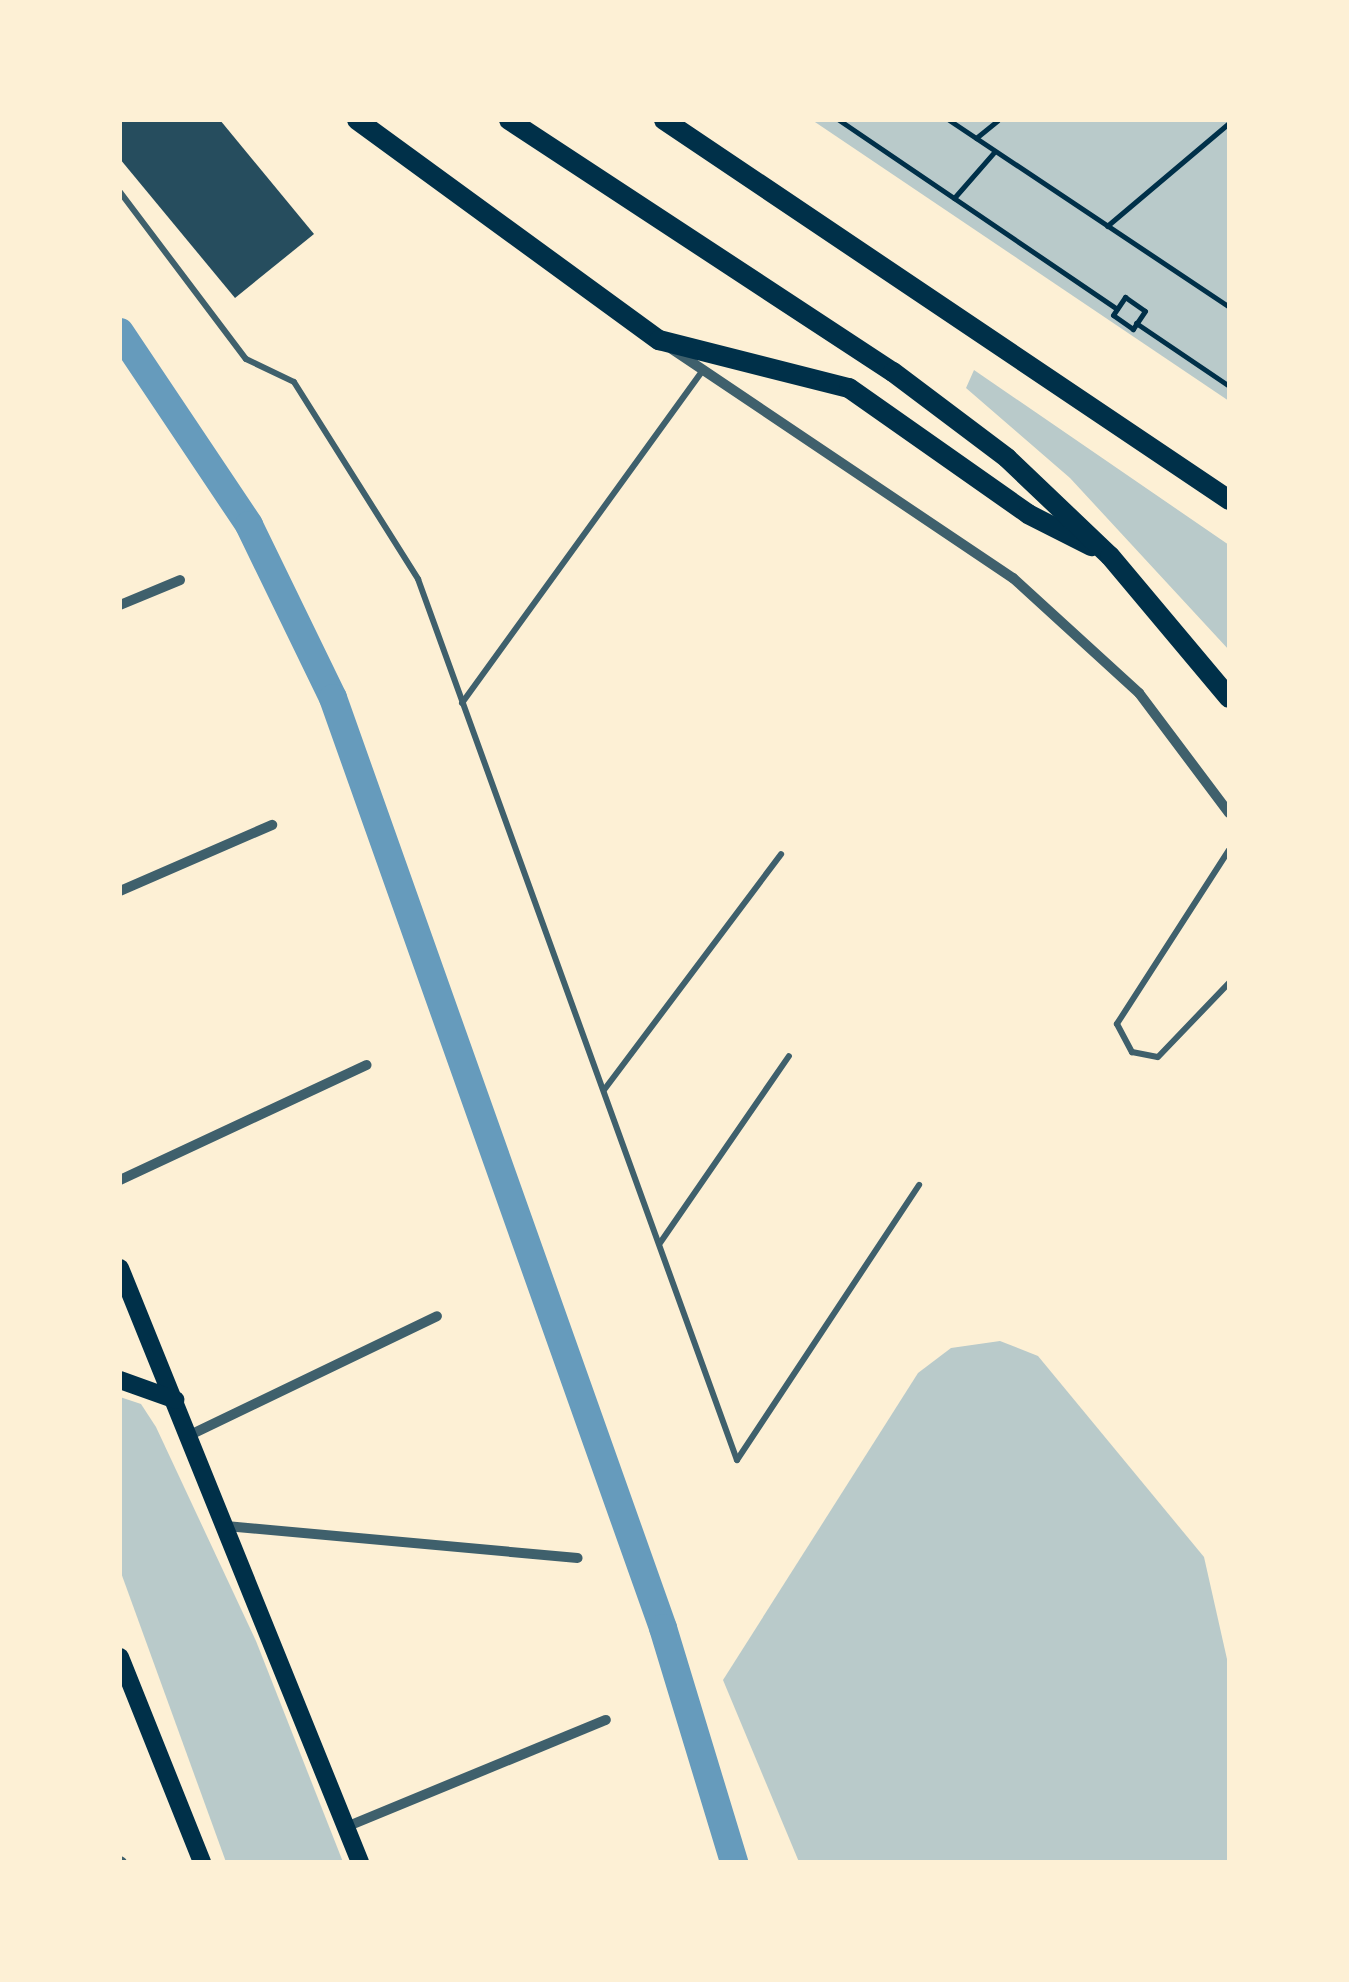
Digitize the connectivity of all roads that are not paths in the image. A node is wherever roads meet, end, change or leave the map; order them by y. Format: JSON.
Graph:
{"nodes":[{"id":1,"x":358,"y":120,"type":"edge"},
{"id":2,"x":509,"y":120,"type":"edge"},
{"id":3,"x":664,"y":120,"type":"edge"},
{"id":4,"x":120,"y":192,"type":"edge"},
{"id":5,"x":659,"y":340,"type":"junction"},
{"id":6,"x":702,"y":372,"type":"junction"},
{"id":7,"x":1229,"y":500,"type":"edge"},
{"id":8,"x":1110,"y":556,"type":"junction"},
{"id":9,"x":180,"y":580,"type":"dead end"},
{"id":10,"x":120,"y":605,"type":"edge"},
{"id":11,"x":1229,"y":698,"type":"edge"},
{"id":12,"x":462,"y":703,"type":"junction"},
{"id":13,"x":1229,"y":813,"type":"edge"},
{"id":14,"x":272,"y":825,"type":"dead end"},
{"id":15,"x":1229,"y":850,"type":"edge"},
{"id":16,"x":781,"y":854,"type":"dead end"},
{"id":17,"x":120,"y":891,"type":"edge"},
{"id":18,"x":1229,"y":982,"type":"edge"},
{"id":19,"x":789,"y":1056,"type":"dead end"},
{"id":20,"x":367,"y":1066,"type":"dead end"},
{"id":21,"x":603,"y":1090,"type":"junction"},
{"id":22,"x":120,"y":1180,"type":"edge"},
{"id":23,"x":920,"y":1184,"type":"dead end"},
{"id":24,"x":659,"y":1244,"type":"junction"},
{"id":25,"x":120,"y":1268,"type":"edge"},
{"id":26,"x":437,"y":1316,"type":"dead end"},
{"id":27,"x":120,"y":1380,"type":"edge"},
{"id":28,"x":176,"y":1400,"type":"junction"},
{"id":29,"x":190,"y":1435,"type":"junction"},
{"id":30,"x":226,"y":1526,"type":"junction"},
{"id":31,"x":578,"y":1558,"type":"dead end"},
{"id":32,"x":120,"y":1657,"type":"edge"},
{"id":33,"x":606,"y":1720,"type":"dead end"},
{"id":34,"x":346,"y":1826,"type":"junction"},
{"id":35,"x":202,"y":1862,"type":"edge"},
{"id":36,"x":360,"y":1862,"type":"edge"}],
"edges":[{"from":1,"to":5,"type":"highway"},
{"from":2,"to":8,"type":"highway"},
{"from":3,"to":7,"type":"highway"},
{"from":4,"to":12,"type":"lane"},
{"from":5,"to":6,"type":"street"},
{"from":5,"to":8,"type":"highway"},
{"from":6,"to":12,"type":"lane"},
{"from":6,"to":13,"type":"street"},
{"from":8,"to":11,"type":"highway"},
{"from":9,"to":10,"type":"street"},
{"from":12,"to":21,"type":"lane"},
{"from":14,"to":17,"type":"street"},
{"from":15,"to":18,"type":"lane"},
{"from":16,"to":21,"type":"lane"},
{"from":19,"to":24,"type":"lane"},
{"from":20,"to":22,"type":"street"},
{"from":21,"to":24,"type":"lane"},
{"from":23,"to":24,"type":"lane"},
{"from":25,"to":28,"type":"main road"},
{"from":26,"to":29,"type":"street"},
{"from":27,"to":28,"type":"main road"},
{"from":28,"to":29,"type":"main road"},
{"from":29,"to":30,"type":"main road"},
{"from":30,"to":31,"type":"street"},
{"from":30,"to":34,"type":"main road"},
{"from":32,"to":35,"type":"main road"},
{"from":33,"to":34,"type":"street"},
{"from":34,"to":36,"type":"main road"}]}
